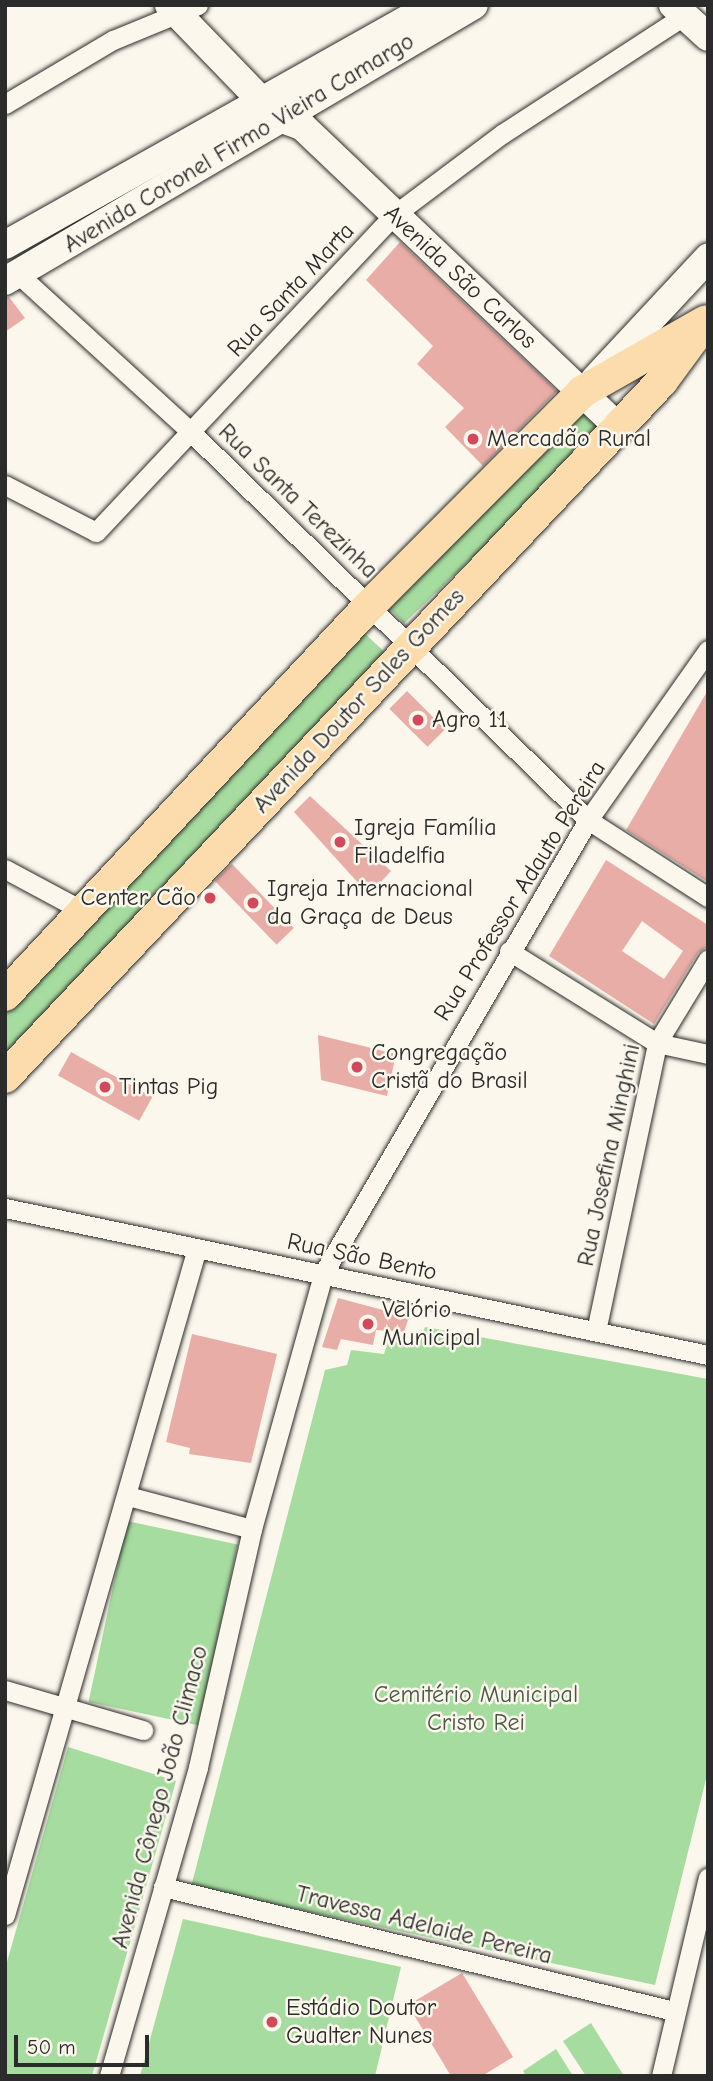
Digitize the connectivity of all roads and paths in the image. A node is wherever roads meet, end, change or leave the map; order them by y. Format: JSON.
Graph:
{"nodes":[{"id":1,"x":433,"y":5,"type":"edge"},
{"id":2,"x":474,"y":5,"type":"edge"},
{"id":3,"x":187,"y":7,"type":"edge"},
{"id":4,"x":679,"y":11,"type":"edge"},
{"id":5,"x":708,"y":37,"type":"edge"},
{"id":6,"x":5,"y":104,"type":"edge"},
{"id":7,"x":283,"y":108,"type":"junction"},
{"id":8,"x":394,"y":215,"type":"junction"},
{"id":9,"x":5,"y":244,"type":"edge"},
{"id":10,"x":708,"y":258,"type":"edge"},
{"id":11,"x":12,"y":278,"type":"edge"},
{"id":12,"x":703,"y":332,"type":"edge"},
{"id":13,"x":583,"y":392,"type":"junction"},
{"id":14,"x":618,"y":427,"type":"junction"},
{"id":15,"x":191,"y":432,"type":"junction"},
{"id":16,"x":5,"y":485,"type":"edge"},
{"id":17,"x":370,"y":605,"type":"junction"},
{"id":18,"x":412,"y":645,"type":"junction"},
{"id":19,"x":708,"y":650,"type":"edge"},
{"id":20,"x":589,"y":820,"type":"junction"},
{"id":21,"x":5,"y":869,"type":"edge"},
{"id":22,"x":708,"y":897,"type":"edge"},
{"id":23,"x":83,"y":911,"type":"junction"},
{"id":24,"x":509,"y":951,"type":"junction"},
{"id":25,"x":708,"y":959,"type":"edge"},
{"id":26,"x":5,"y":995,"type":"edge"},
{"id":27,"x":657,"y":1043,"type":"junction"},
{"id":28,"x":708,"y":1054,"type":"edge"},
{"id":29,"x":5,"y":1077,"type":"edge"},
{"id":30,"x":5,"y":1208,"type":"edge"},
{"id":31,"x":197,"y":1248,"type":"junction"},
{"id":32,"x":323,"y":1275,"type":"junction"},
{"id":33,"x":596,"y":1331,"type":"junction"},
{"id":34,"x":708,"y":1355,"type":"edge"},
{"id":35,"x":128,"y":1496,"type":"junction"},
{"id":36,"x":252,"y":1529,"type":"junction"},
{"id":37,"x":5,"y":1690,"type":"edge"},
{"id":38,"x":65,"y":1706,"type":"junction"},
{"id":39,"x":143,"y":1730,"type":"dead end"},
{"id":40,"x":708,"y":1877,"type":"edge"},
{"id":41,"x":163,"y":1887,"type":"junction"},
{"id":42,"x":5,"y":1915,"type":"edge"},
{"id":43,"x":674,"y":2011,"type":"junction"},
{"id":44,"x":109,"y":2076,"type":"edge"},
{"id":45,"x":661,"y":2076,"type":"edge"}],
"edges":[{"from":1,"to":7,"type":"main road","name":"Avenida Coronel Firmo Vieira Camargo"},
{"from":2,"to":7,"type":"main road","name":"Avenida Coronel Firmo Vieira Camargo"},
{"from":3,"to":6,"type":"street"},
{"from":3,"to":7,"type":"main road","name":"Avenida São Carlos"},
{"from":4,"to":5,"type":"main road"},
{"from":4,"to":8,"type":"street","name":"Rua Santa Marta"},
{"from":7,"to":8,"type":"main road","name":"Avenida São Carlos"},
{"from":7,"to":9,"type":"main road","name":"Avenida Coronel Firmo Vieira Camargo"},
{"from":7,"to":11,"type":"main road","name":"Avenida Coronel Firmo Vieira Camargo"},
{"from":8,"to":13,"type":"main road","name":"Avenida São Carlos"},
{"from":8,"to":15,"type":"street","name":"Rua Santa Marta"},
{"from":10,"to":13,"type":"main road","name":"Avenida Doutor Sales Gomes"},
{"from":11,"to":15,"type":"street","name":"Rua Santa Terezinha"},
{"from":12,"to":13,"type":"main road","name":"Avenida Doutor Sales Gomes"},
{"from":12,"to":14,"type":"main road","name":"Avenida Doutor Sales Gomes"},
{"from":13,"to":14,"type":"main road","name":"Avenida São Carlos"},
{"from":13,"to":17,"type":"main road","name":"Avenida Doutor Sales Gomes"},
{"from":14,"to":18,"type":"main road","name":"Avenida Doutor Sales Gomes"},
{"from":15,"to":16,"type":"street","name":"Rua Santa Marta"},
{"from":15,"to":17,"type":"street","name":"Rua Santa Terezinha"},
{"from":17,"to":18,"type":"street","name":"Rua Santa Terezinha"},
{"from":17,"to":23,"type":"main road","name":"Avenida Doutor Sales Gomes"},
{"from":18,"to":20,"type":"street","name":"Rua Santa Terezinha"},
{"from":18,"to":29,"type":"main road","name":"Avenida Doutor Sales Gomes"},
{"from":19,"to":20,"type":"street","name":"Rua Professor Adauto Pereira"},
{"from":20,"to":22,"type":"street","name":"Rua Santa Terezinha"},
{"from":20,"to":24,"type":"street","name":"Rua Professor Adauto Pereira"},
{"from":21,"to":23,"type":"street"},
{"from":23,"to":26,"type":"main road","name":"Avenida Doutor Sales Gomes"},
{"from":24,"to":27,"type":"street"},
{"from":24,"to":32,"type":"street","name":"Rua Professor Adauto Pereira"},
{"from":25,"to":27,"type":"street","name":"Rua Josefina Minghini"},
{"from":27,"to":28,"type":"street"},
{"from":27,"to":33,"type":"street","name":"Rua Josefina Minghini"},
{"from":30,"to":31,"type":"street","name":"Rua São Bento"},
{"from":31,"to":32,"type":"street","name":"Rua São Bento"},
{"from":31,"to":35,"type":"street"},
{"from":32,"to":33,"type":"street","name":"Rua São Bento"},
{"from":32,"to":36,"type":"street","name":"Avenida Cônego João Climaco"},
{"from":33,"to":34,"type":"street","name":"Rua São Bento"},
{"from":35,"to":36,"type":"street"},
{"from":35,"to":38,"type":"street"},
{"from":36,"to":41,"type":"street","name":"Avenida Cônego João Climaco"},
{"from":37,"to":38,"type":"street"},
{"from":38,"to":39,"type":"street"},
{"from":38,"to":42,"type":"street"},
{"from":40,"to":43,"type":"street"},
{"from":41,"to":43,"type":"street","name":"Travessa Adelaide Pereira"},
{"from":41,"to":44,"type":"street","name":"Avenida Cônego João Climaco"},
{"from":43,"to":45,"type":"street"}]}
